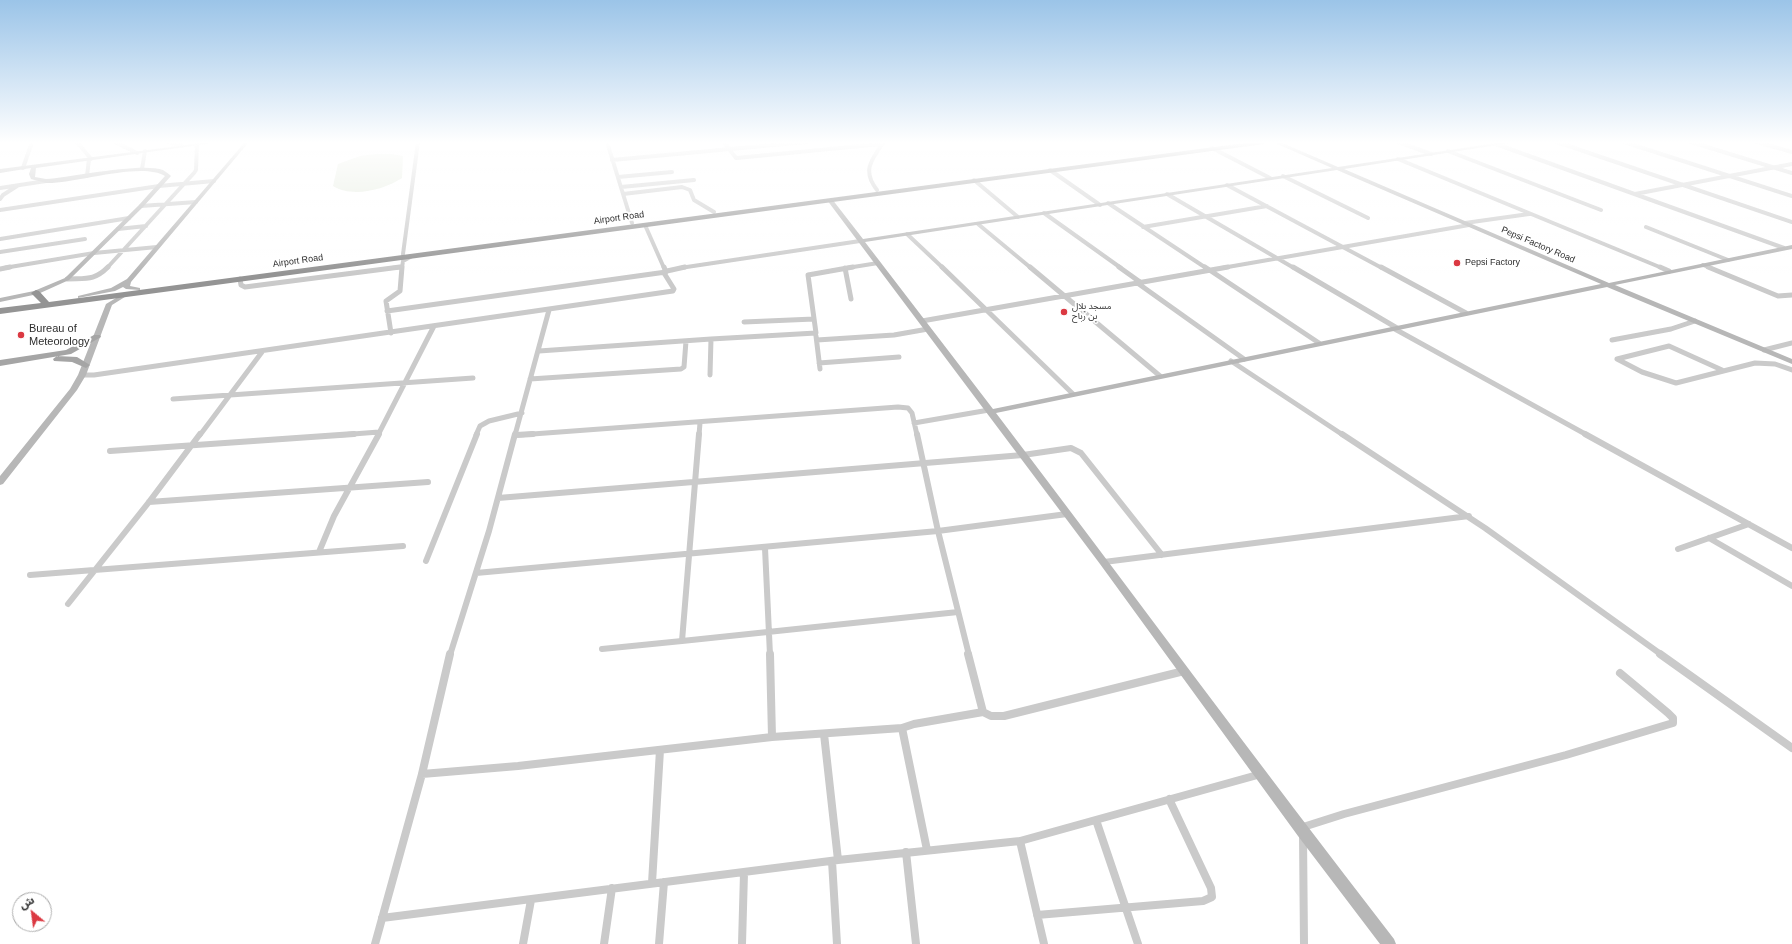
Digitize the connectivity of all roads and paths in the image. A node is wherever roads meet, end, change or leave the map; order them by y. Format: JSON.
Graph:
{"nodes":[{"id":1,"x":17,"y":186,"type":"joint"},
{"id":2,"x":159,"y":186,"type":"joint"},
{"id":3,"x":183,"y":186,"type":"edge"},
{"id":4,"x":210,"y":186,"type":"edge"},
{"id":5,"x":411,"y":186,"type":"edge"},
{"id":6,"x":630,"y":186,"type":"edge"},
{"id":7,"x":874,"y":186,"type":"edge"},
{"id":8,"x":907,"y":186,"type":"edge"},
{"id":9,"x":930,"y":186,"type":"edge"},
{"id":10,"x":981,"y":186,"type":"edge"},
{"id":11,"x":1073,"y":186,"type":"edge"},
{"id":12,"x":1220,"y":186,"type":"edge"},
{"id":13,"x":1229,"y":186,"type":"edge"},
{"id":14,"x":1303,"y":186,"type":"edge"},
{"id":15,"x":1379,"y":186,"type":"edge"},
{"id":16,"x":1463,"y":186,"type":"edge"},
{"id":17,"x":1539,"y":186,"type":"edge"},
{"id":18,"x":1613,"y":186,"type":"edge"},
{"id":19,"x":1671,"y":186,"type":"edge"},
{"id":20,"x":1686,"y":186,"type":"edge"},
{"id":21,"x":1762,"y":186,"type":"edge"},
{"id":22,"x":620,"y":187,"type":"joint"},
{"id":23,"x":0,"y":188,"type":"edge"},
{"id":24,"x":877,"y":190,"type":"junction"},
{"id":25,"x":623,"y":194,"type":"junction"},
{"id":26,"x":1167,"y":194,"type":"junction"},
{"id":27,"x":1635,"y":194,"type":"junction"},
{"id":28,"x":1792,"y":196,"type":"edge"},
{"id":29,"x":0,"y":199,"type":"edge"},
{"id":30,"x":830,"y":200,"type":"junction"},
{"id":31,"x":196,"y":202,"type":"junction"},
{"id":32,"x":1108,"y":203,"type":"junction"},
{"id":33,"x":166,"y":204,"type":"junction"},
{"id":34,"x":1100,"y":205,"type":"junction"},
{"id":35,"x":141,"y":206,"type":"junction"},
{"id":36,"x":1267,"y":206,"type":"junction"},
{"id":37,"x":0,"y":210,"type":"edge"},
{"id":38,"x":1601,"y":210,"type":"dead end"},
{"id":39,"x":714,"y":212,"type":"junction"},
{"id":40,"x":1044,"y":213,"type":"junction"},
{"id":41,"x":1531,"y":214,"type":"junction"},
{"id":42,"x":1207,"y":216,"type":"junction"},
{"id":43,"x":1018,"y":217,"type":"junction"},
{"id":44,"x":129,"y":218,"type":"junction"},
{"id":45,"x":1368,"y":218,"type":"dead end"},
{"id":46,"x":632,"y":222,"type":"junction"},
{"id":47,"x":1792,"y":222,"type":"edge"},
{"id":48,"x":978,"y":224,"type":"junction"},
{"id":49,"x":1467,"y":224,"type":"junction"},
{"id":50,"x":645,"y":225,"type":"junction"},
{"id":51,"x":146,"y":226,"type":"junction"},
{"id":52,"x":1143,"y":227,"type":"junction"},
{"id":53,"x":1646,"y":227,"type":"dead end"},
{"id":54,"x":118,"y":229,"type":"junction"},
{"id":55,"x":907,"y":234,"type":"junction"},
{"id":56,"x":0,"y":239,"type":"edge"},
{"id":57,"x":85,"y":239,"type":"dead end"},
{"id":58,"x":860,"y":241,"type":"junction"},
{"id":59,"x":1342,"y":246,"type":"junction"},
{"id":60,"x":157,"y":247,"type":"junction"},
{"id":61,"x":1792,"y":247,"type":"edge"},
{"id":62,"x":1784,"y":248,"type":"junction"},
{"id":63,"x":126,"y":250,"type":"junction"},
{"id":64,"x":0,"y":252,"type":"edge"},
{"id":65,"x":94,"y":253,"type":"junction"},
{"id":66,"x":400,"y":258,"type":"junction"},
{"id":67,"x":1278,"y":258,"type":"junction"},
{"id":68,"x":1728,"y":260,"type":"junction"},
{"id":69,"x":878,"y":263,"type":"junction"},
{"id":70,"x":1703,"y":265,"type":"junction"},
{"id":71,"x":402,"y":268,"type":"junction"},
{"id":72,"x":845,"y":268,"type":"junction"},
{"id":73,"x":0,"y":269,"type":"edge"},
{"id":74,"x":1208,"y":270,"type":"junction"},
{"id":75,"x":1670,"y":271,"type":"junction"},
{"id":76,"x":665,"y":272,"type":"junction"},
{"id":77,"x":67,"y":279,"type":"junction"},
{"id":78,"x":240,"y":279,"type":"junction"},
{"id":79,"x":129,"y":280,"type":"junction"},
{"id":80,"x":1138,"y":282,"type":"junction"},
{"id":81,"x":1606,"y":284,"type":"junction"},
{"id":82,"x":138,"y":289,"type":"junction"},
{"id":83,"x":36,"y":293,"type":"junction"},
{"id":84,"x":126,"y":294,"type":"junction"},
{"id":85,"x":1064,"y":295,"type":"junction"},
{"id":86,"x":1792,"y":296,"type":"edge"},
{"id":87,"x":80,"y":297,"type":"junction"},
{"id":88,"x":93,"y":298,"type":"junction"},
{"id":89,"x":851,"y":299,"type":"dead end"},
{"id":90,"x":0,"y":300,"type":"edge"},
{"id":91,"x":25,"y":300,"type":"junction"},
{"id":92,"x":45,"y":302,"type":"junction"},
{"id":93,"x":109,"y":304,"type":"junction"},
{"id":94,"x":0,"y":307,"type":"edge"},
{"id":95,"x":986,"y":309,"type":"junction"},
{"id":96,"x":549,"y":310,"type":"junction"},
{"id":97,"x":0,"y":311,"type":"edge"},
{"id":98,"x":386,"y":311,"type":"junction"},
{"id":99,"x":1466,"y":313,"type":"junction"},
{"id":100,"x":814,"y":319,"type":"junction"},
{"id":101,"x":1695,"y":321,"type":"junction"},
{"id":102,"x":744,"y":322,"type":"dead end"},
{"id":103,"x":925,"y":325,"type":"junction"},
{"id":104,"x":434,"y":326,"type":"junction"},
{"id":105,"x":1395,"y":328,"type":"junction"},
{"id":106,"x":391,"y":333,"type":"junction"},
{"id":107,"x":816,"y":333,"type":"junction"},
{"id":108,"x":97,"y":337,"type":"junction"},
{"id":109,"x":711,"y":339,"type":"junction"},
{"id":110,"x":817,"y":340,"type":"junction"},
{"id":111,"x":1612,"y":340,"type":"dead end"},
{"id":112,"x":686,"y":341,"type":"junction"},
{"id":113,"x":1792,"y":342,"type":"edge"},
{"id":114,"x":1319,"y":343,"type":"junction"},
{"id":115,"x":1764,"y":350,"type":"junction"},
{"id":116,"x":539,"y":351,"type":"junction"},
{"id":117,"x":262,"y":352,"type":"junction"},
{"id":118,"x":899,"y":358,"type":"dead end"},
{"id":119,"x":1244,"y":359,"type":"junction"},
{"id":120,"x":819,"y":362,"type":"junction"},
{"id":121,"x":1231,"y":362,"type":"junction"},
{"id":122,"x":1792,"y":362,"type":"edge"},
{"id":123,"x":0,"y":363,"type":"edge"},
{"id":124,"x":86,"y":365,"type":"junction"},
{"id":125,"x":0,"y":367,"type":"edge"},
{"id":126,"x":820,"y":369,"type":"dead end"},
{"id":127,"x":1722,"y":370,"type":"junction"},
{"id":128,"x":1792,"y":370,"type":"edge"},
{"id":129,"x":710,"y":375,"type":"dead end"},
{"id":130,"x":1160,"y":376,"type":"junction"},
{"id":131,"x":80,"y":378,"type":"junction"},
{"id":132,"x":473,"y":378,"type":"dead end"},
{"id":133,"x":530,"y":379,"type":"junction"},
{"id":134,"x":406,"y":383,"type":"junction"},
{"id":135,"x":229,"y":394,"type":"junction"},
{"id":136,"x":1073,"y":394,"type":"junction"},
{"id":137,"x":173,"y":399,"type":"dead end"},
{"id":138,"x":990,"y":411,"type":"junction"},
{"id":139,"x":522,"y":413,"type":"junction"},
{"id":140,"x":700,"y":423,"type":"junction"},
{"id":141,"x":914,"y":423,"type":"junction"},
{"id":142,"x":379,"y":432,"type":"junction"},
{"id":143,"x":516,"y":435,"type":"junction"},
{"id":144,"x":193,"y":444,"type":"junction"},
{"id":145,"x":110,"y":451,"type":"dead end"},
{"id":146,"x":1023,"y":455,"type":"junction"},
{"id":147,"x":923,"y":462,"type":"junction"},
{"id":148,"x":0,"y":482,"type":"edge"},
{"id":149,"x":428,"y":482,"type":"dead end"},
{"id":150,"x":694,"y":483,"type":"junction"},
{"id":151,"x":350,"y":487,"type":"junction"},
{"id":152,"x":498,"y":498,"type":"junction"},
{"id":153,"x":149,"y":502,"type":"junction"},
{"id":154,"x":1067,"y":514,"type":"junction"},
{"id":155,"x":1469,"y":516,"type":"junction"},
{"id":156,"x":1749,"y":524,"type":"junction"},
{"id":157,"x":938,"y":531,"type":"junction"},
{"id":158,"x":1709,"y":538,"type":"junction"},
{"id":159,"x":403,"y":546,"type":"dead end"},
{"id":160,"x":765,"y":548,"type":"junction"},
{"id":161,"x":1792,"y":548,"type":"edge"},
{"id":162,"x":1678,"y":549,"type":"dead end"},
{"id":163,"x":319,"y":552,"type":"junction"},
{"id":164,"x":688,"y":554,"type":"junction"},
{"id":165,"x":1162,"y":555,"type":"junction"},
{"id":166,"x":426,"y":561,"type":"dead end"},
{"id":167,"x":1104,"y":562,"type":"junction"},
{"id":168,"x":95,"y":570,"type":"junction"},
{"id":169,"x":476,"y":573,"type":"junction"},
{"id":170,"x":30,"y":575,"type":"dead end"},
{"id":171,"x":1792,"y":586,"type":"edge"},
{"id":172,"x":68,"y":604,"type":"dead end"},
{"id":173,"x":958,"y":612,"type":"junction"},
{"id":174,"x":770,"y":632,"type":"junction"},
{"id":175,"x":682,"y":641,"type":"junction"},
{"id":176,"x":602,"y":649,"type":"dead end"},
{"id":177,"x":1184,"y":671,"type":"junction"},
{"id":178,"x":1620,"y":673,"type":"dead end"},
{"id":179,"x":983,"y":712,"type":"junction"},
{"id":180,"x":902,"y":728,"type":"junction"},
{"id":181,"x":824,"y":734,"type":"junction"},
{"id":182,"x":772,"y":737,"type":"junction"},
{"id":183,"x":1792,"y":748,"type":"edge"},
{"id":184,"x":660,"y":750,"type":"junction"},
{"id":185,"x":422,"y":774,"type":"junction"},
{"id":186,"x":1261,"y":774,"type":"junction"},
{"id":187,"x":1169,"y":799,"type":"junction"},
{"id":188,"x":1096,"y":820,"type":"junction"},
{"id":189,"x":1301,"y":830,"type":"junction"},
{"id":190,"x":1020,"y":841,"type":"junction"},
{"id":191,"x":927,"y":850,"type":"junction"},
{"id":192,"x":906,"y":852,"type":"junction"},
{"id":193,"x":835,"y":861,"type":"junction"},
{"id":194,"x":744,"y":873,"type":"junction"},
{"id":195,"x":664,"y":882,"type":"junction"},
{"id":196,"x":652,"y":884,"type":"junction"},
{"id":197,"x":612,"y":888,"type":"junction"},
{"id":198,"x":531,"y":900,"type":"junction"},
{"id":199,"x":1125,"y":906,"type":"junction"},
{"id":200,"x":1037,"y":915,"type":"junction"},
{"id":201,"x":382,"y":918,"type":"junction"},
{"id":202,"x":375,"y":944,"type":"edge"},
{"id":203,"x":522,"y":944,"type":"edge"},
{"id":204,"x":604,"y":944,"type":"edge"},
{"id":205,"x":659,"y":944,"type":"edge"},
{"id":206,"x":742,"y":944,"type":"edge"},
{"id":207,"x":837,"y":944,"type":"edge"},
{"id":208,"x":916,"y":944,"type":"edge"},
{"id":209,"x":1044,"y":944,"type":"edge"},
{"id":210,"x":1138,"y":944,"type":"edge"},
{"id":211,"x":1304,"y":944,"type":"edge"},
{"id":212,"x":1389,"y":944,"type":"edge"}],
"edges":[{"from":1,"to":23,"type":"street"},
{"from":1,"to":29,"type":"street"},
{"from":2,"to":35,"type":"street"},
{"from":2,"to":37,"type":"street"},
{"from":3,"to":33,"type":"street"},
{"from":4,"to":31,"type":"street"},
{"from":5,"to":66,"type":"street"},
{"from":6,"to":22,"type":"street"},
{"from":7,"to":24,"type":"street"},
{"from":8,"to":24,"type":"highway","name":"Airport Road"},
{"from":9,"to":30,"type":"highway","name":"Airport Road"},
{"from":10,"to":43,"type":"street"},
{"from":11,"to":34,"type":"street"},
{"from":12,"to":26,"type":"street"},
{"from":13,"to":36,"type":"street"},
{"from":14,"to":45,"type":"street"},
{"from":15,"to":49,"type":"street","name":"Pepsi Factory Road"},
{"from":16,"to":41,"type":"street"},
{"from":17,"to":38,"type":"street"},
{"from":18,"to":27,"type":"street"},
{"from":19,"to":27,"type":"street"},
{"from":20,"to":47,"type":"street"},
{"from":21,"to":28,"type":"street"},
{"from":22,"to":25,"type":"street"},
{"from":24,"to":39,"type":"highway","name":"Airport Road"},
{"from":25,"to":39,"type":"street"},
{"from":25,"to":46,"type":"street"},
{"from":26,"to":32,"type":"street"},
{"from":26,"to":42,"type":"street"},
{"from":27,"to":62,"type":"street"},
{"from":30,"to":50,"type":"highway","name":"Airport Road"},
{"from":30,"to":58,"type":"street"},
{"from":31,"to":33,"type":"street"},
{"from":31,"to":60,"type":"street"},
{"from":32,"to":34,"type":"street"},
{"from":32,"to":52,"type":"street"},
{"from":33,"to":35,"type":"street"},
{"from":33,"to":51,"type":"street"},
{"from":34,"to":40,"type":"street"},
{"from":35,"to":44,"type":"street"},
{"from":36,"to":42,"type":"street"},
{"from":36,"to":59,"type":"street"},
{"from":39,"to":46,"type":"highway","name":"Airport Road"},
{"from":40,"to":43,"type":"street"},
{"from":40,"to":80,"type":"street"},
{"from":41,"to":49,"type":"street"},
{"from":41,"to":75,"type":"street"},
{"from":42,"to":52,"type":"street"},
{"from":42,"to":67,"type":"street"},
{"from":43,"to":48,"type":"street"},
{"from":44,"to":54,"type":"street"},
{"from":44,"to":56,"type":"street"},
{"from":46,"to":66,"type":"highway","name":"Airport Road"},
{"from":48,"to":55,"type":"street"},
{"from":48,"to":85,"type":"street"},
{"from":49,"to":59,"type":"street"},
{"from":49,"to":81,"type":"street","name":"Pepsi Factory Road"},
{"from":50,"to":66,"type":"highway","name":"Airport Road"},
{"from":50,"to":76,"type":"street"},
{"from":51,"to":54,"type":"street"},
{"from":51,"to":63,"type":"street"},
{"from":52,"to":74,"type":"street"},
{"from":53,"to":68,"type":"street"},
{"from":54,"to":65,"type":"street"},
{"from":55,"to":58,"type":"street"},
{"from":55,"to":95,"type":"street"},
{"from":57,"to":64,"type":"street"},
{"from":58,"to":69,"type":"street"},
{"from":58,"to":76,"type":"street"},
{"from":59,"to":67,"type":"street"},
{"from":59,"to":99,"type":"street"},
{"from":60,"to":63,"type":"street"},
{"from":60,"to":79,"type":"street"},
{"from":61,"to":62,"type":"street"},
{"from":62,"to":68,"type":"street"},
{"from":63,"to":65,"type":"street"},
{"from":63,"to":77,"type":"street"},
{"from":65,"to":73,"type":"street"},
{"from":65,"to":77,"type":"street"},
{"from":66,"to":71,"type":"street"},
{"from":66,"to":78,"type":"highway","name":"Airport Road"},
{"from":66,"to":82,"type":"highway","name":"Airport Road"},
{"from":67,"to":74,"type":"street"},
{"from":67,"to":105,"type":"street"},
{"from":68,"to":70,"type":"street"},
{"from":69,"to":72,"type":"street"},
{"from":69,"to":103,"type":"street"},
{"from":70,"to":75,"type":"street"},
{"from":70,"to":86,"type":"street"},
{"from":71,"to":78,"type":"street"},
{"from":71,"to":98,"type":"street"},
{"from":72,"to":89,"type":"street"},
{"from":72,"to":100,"type":"street"},
{"from":74,"to":80,"type":"street"},
{"from":74,"to":114,"type":"street"},
{"from":75,"to":81,"type":"street"},
{"from":76,"to":96,"type":"street"},
{"from":76,"to":98,"type":"street"},
{"from":77,"to":83,"type":"street"},
{"from":78,"to":84,"type":"highway","name":"Airport Road"},
{"from":79,"to":82,"type":"street"},
{"from":79,"to":87,"type":"street"},
{"from":80,"to":85,"type":"street"},
{"from":80,"to":119,"type":"street"},
{"from":81,"to":99,"type":"street"},
{"from":81,"to":101,"type":"street","name":"Pepsi Factory Road"},
{"from":82,"to":87,"type":"highway","name":"Airport Road"},
{"from":83,"to":91,"type":"street"},
{"from":83,"to":92,"type":"highway"},
{"from":84,"to":88,"type":"highway","name":"Airport Road"},
{"from":84,"to":93,"type":"street"},
{"from":85,"to":95,"type":"street"},
{"from":85,"to":130,"type":"street"},
{"from":87,"to":92,"type":"highway","name":"Airport Road"},
{"from":88,"to":93,"type":"street"},
{"from":88,"to":97,"type":"highway","name":"Airport Road"},
{"from":90,"to":91,"type":"street"},
{"from":91,"to":92,"type":"highway","name":"Airport Road"},
{"from":91,"to":94,"type":"highway","name":"Airport Road"},
{"from":93,"to":108,"type":"street"},
{"from":95,"to":103,"type":"street"},
{"from":95,"to":136,"type":"street"},
{"from":96,"to":104,"type":"street"},
{"from":96,"to":116,"type":"street"},
{"from":98,"to":106,"type":"street"},
{"from":99,"to":105,"type":"street"},
{"from":100,"to":102,"type":"street"},
{"from":100,"to":107,"type":"street"},
{"from":101,"to":111,"type":"street"},
{"from":101,"to":115,"type":"street","name":"Pepsi Factory Road"},
{"from":103,"to":110,"type":"street"},
{"from":103,"to":138,"type":"street"},
{"from":104,"to":106,"type":"street"},
{"from":104,"to":134,"type":"street"},
{"from":105,"to":114,"type":"street"},
{"from":105,"to":156,"type":"street"},
{"from":106,"to":117,"type":"street"},
{"from":107,"to":109,"type":"street"},
{"from":107,"to":110,"type":"street"},
{"from":108,"to":123,"type":"main road"},
{"from":108,"to":124,"type":"street"},
{"from":109,"to":112,"type":"street"},
{"from":109,"to":129,"type":"street"},
{"from":110,"to":120,"type":"street"},
{"from":112,"to":116,"type":"street"},
{"from":112,"to":133,"type":"street"},
{"from":113,"to":115,"type":"street"},
{"from":114,"to":119,"type":"street"},
{"from":115,"to":122,"type":"street","name":"Pepsi Factory Road"},
{"from":116,"to":133,"type":"street"},
{"from":117,"to":131,"type":"street"},
{"from":117,"to":135,"type":"street"},
{"from":118,"to":120,"type":"street"},
{"from":119,"to":121,"type":"street"},
{"from":120,"to":126,"type":"street"},
{"from":121,"to":130,"type":"street"},
{"from":121,"to":155,"type":"street"},
{"from":124,"to":125,"type":"main road"},
{"from":124,"to":131,"type":"street"},
{"from":127,"to":127,"type":"street"},
{"from":127,"to":128,"type":"street"},
{"from":130,"to":136,"type":"street"},
{"from":131,"to":148,"type":"street"},
{"from":132,"to":134,"type":"street"},
{"from":133,"to":139,"type":"street"},
{"from":134,"to":135,"type":"street"},
{"from":134,"to":142,"type":"street"},
{"from":135,"to":137,"type":"street"},
{"from":135,"to":144,"type":"street"},
{"from":136,"to":138,"type":"street"},
{"from":138,"to":141,"type":"street"},
{"from":138,"to":146,"type":"street"},
{"from":139,"to":143,"type":"street"},
{"from":139,"to":166,"type":"street"},
{"from":140,"to":141,"type":"street"},
{"from":140,"to":143,"type":"street"},
{"from":140,"to":150,"type":"street"},
{"from":141,"to":147,"type":"street"},
{"from":142,"to":144,"type":"street"},
{"from":142,"to":151,"type":"street"},
{"from":143,"to":152,"type":"street"},
{"from":144,"to":145,"type":"street"},
{"from":144,"to":153,"type":"street"},
{"from":146,"to":147,"type":"street"},
{"from":146,"to":154,"type":"street"},
{"from":146,"to":165,"type":"street"},
{"from":147,"to":150,"type":"street"},
{"from":147,"to":157,"type":"street"},
{"from":149,"to":151,"type":"street"},
{"from":150,"to":152,"type":"street"},
{"from":150,"to":164,"type":"street"},
{"from":151,"to":153,"type":"street"},
{"from":151,"to":163,"type":"street"},
{"from":152,"to":169,"type":"street"},
{"from":153,"to":168,"type":"street"},
{"from":154,"to":157,"type":"street"},
{"from":154,"to":167,"type":"street"},
{"from":155,"to":165,"type":"street"},
{"from":155,"to":183,"type":"street"},
{"from":156,"to":158,"type":"street"},
{"from":156,"to":161,"type":"street"},
{"from":157,"to":160,"type":"street"},
{"from":157,"to":173,"type":"street"},
{"from":158,"to":162,"type":"street"},
{"from":158,"to":171,"type":"street"},
{"from":159,"to":163,"type":"street"},
{"from":160,"to":164,"type":"street"},
{"from":160,"to":174,"type":"street"},
{"from":163,"to":168,"type":"street"},
{"from":164,"to":169,"type":"street"},
{"from":164,"to":175,"type":"street"},
{"from":165,"to":167,"type":"street"},
{"from":167,"to":177,"type":"street"},
{"from":168,"to":170,"type":"street"},
{"from":168,"to":172,"type":"street"},
{"from":169,"to":185,"type":"street"},
{"from":173,"to":174,"type":"street"},
{"from":173,"to":179,"type":"street"},
{"from":174,"to":175,"type":"street"},
{"from":174,"to":182,"type":"street"},
{"from":175,"to":176,"type":"street"},
{"from":177,"to":179,"type":"street"},
{"from":177,"to":186,"type":"street"},
{"from":178,"to":189,"type":"street"},
{"from":179,"to":180,"type":"street"},
{"from":180,"to":181,"type":"street"},
{"from":180,"to":191,"type":"street"},
{"from":181,"to":182,"type":"street"},
{"from":181,"to":193,"type":"street"},
{"from":182,"to":184,"type":"street"},
{"from":184,"to":185,"type":"street"},
{"from":184,"to":196,"type":"street"},
{"from":185,"to":201,"type":"street"},
{"from":186,"to":187,"type":"street"},
{"from":186,"to":189,"type":"street"},
{"from":187,"to":188,"type":"street"},
{"from":187,"to":199,"type":"street"},
{"from":188,"to":190,"type":"street"},
{"from":188,"to":199,"type":"street"},
{"from":189,"to":211,"type":"street"},
{"from":189,"to":212,"type":"street"},
{"from":190,"to":191,"type":"street"},
{"from":190,"to":200,"type":"street"},
{"from":191,"to":192,"type":"street"},
{"from":192,"to":193,"type":"street"},
{"from":192,"to":208,"type":"street"},
{"from":193,"to":194,"type":"street"},
{"from":193,"to":207,"type":"street"},
{"from":194,"to":195,"type":"street"},
{"from":194,"to":206,"type":"street"},
{"from":195,"to":196,"type":"street"},
{"from":195,"to":205,"type":"street"},
{"from":196,"to":197,"type":"street"},
{"from":197,"to":198,"type":"street"},
{"from":197,"to":204,"type":"street"},
{"from":198,"to":201,"type":"street"},
{"from":198,"to":203,"type":"street"},
{"from":199,"to":200,"type":"street"},
{"from":199,"to":210,"type":"street"},
{"from":200,"to":209,"type":"street"},
{"from":201,"to":202,"type":"street"}]}
